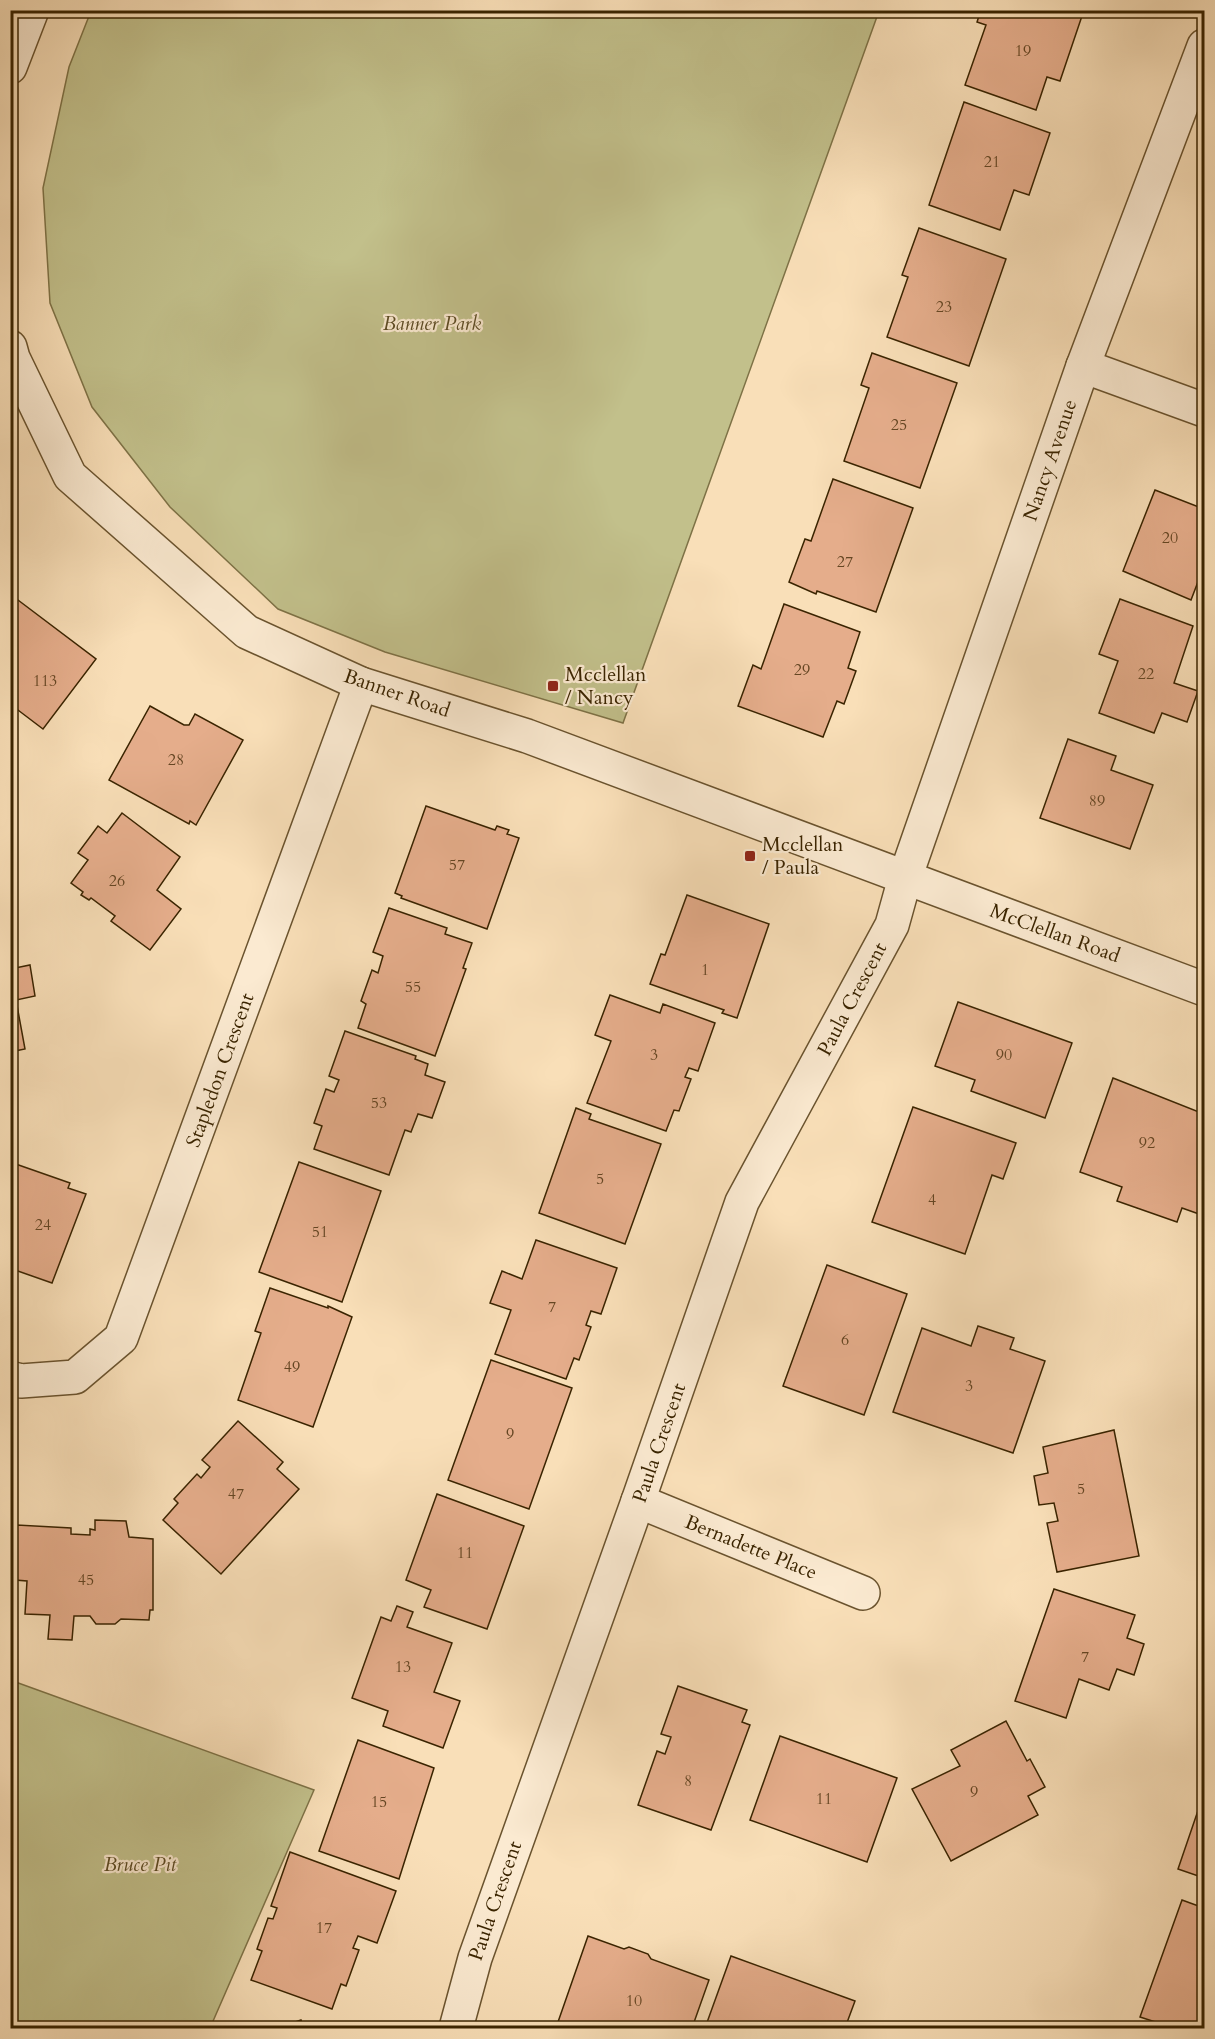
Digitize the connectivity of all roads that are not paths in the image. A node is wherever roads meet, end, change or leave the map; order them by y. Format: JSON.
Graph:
{"nodes":[{"id":1,"x":32,"y":10,"type":"edge"},
{"id":2,"x":1204,"y":46,"type":"edge"},
{"id":3,"x":10,"y":67,"type":"edge"},
{"id":4,"x":10,"y":347,"type":"edge"},
{"id":5,"x":1083,"y":366,"type":"junction"},
{"id":6,"x":1204,"y":411,"type":"edge"},
{"id":7,"x":361,"y":684,"type":"junction"},
{"id":8,"x":905,"y":878,"type":"junction"},
{"id":9,"x":1204,"y":989,"type":"edge"},
{"id":10,"x":10,"y":1378,"type":"edge"},
{"id":11,"x":638,"y":1502,"type":"junction"},
{"id":12,"x":863,"y":1593,"type":"dead end"},
{"id":13,"x":456,"y":2028,"type":"edge"}],
"edges":[{"from":1,"to":3,"type":"street"},
{"from":2,"to":5,"type":"street","name":"Nancy Avenue"},
{"from":4,"to":7,"type":"street","name":"Banner Road"},
{"from":5,"to":6,"type":"street"},
{"from":5,"to":8,"type":"street","name":"Nancy Avenue"},
{"from":7,"to":8,"type":"street","name":"Banner Road"},
{"from":7,"to":10,"type":"street","name":"Stapledon Crescent"},
{"from":8,"to":9,"type":"street","name":"McClellan Road"},
{"from":8,"to":11,"type":"street","name":"Paula Crescent"},
{"from":11,"to":12,"type":"street","name":"Bernadette Place"},
{"from":11,"to":13,"type":"street","name":"Paula Crescent"}]}
